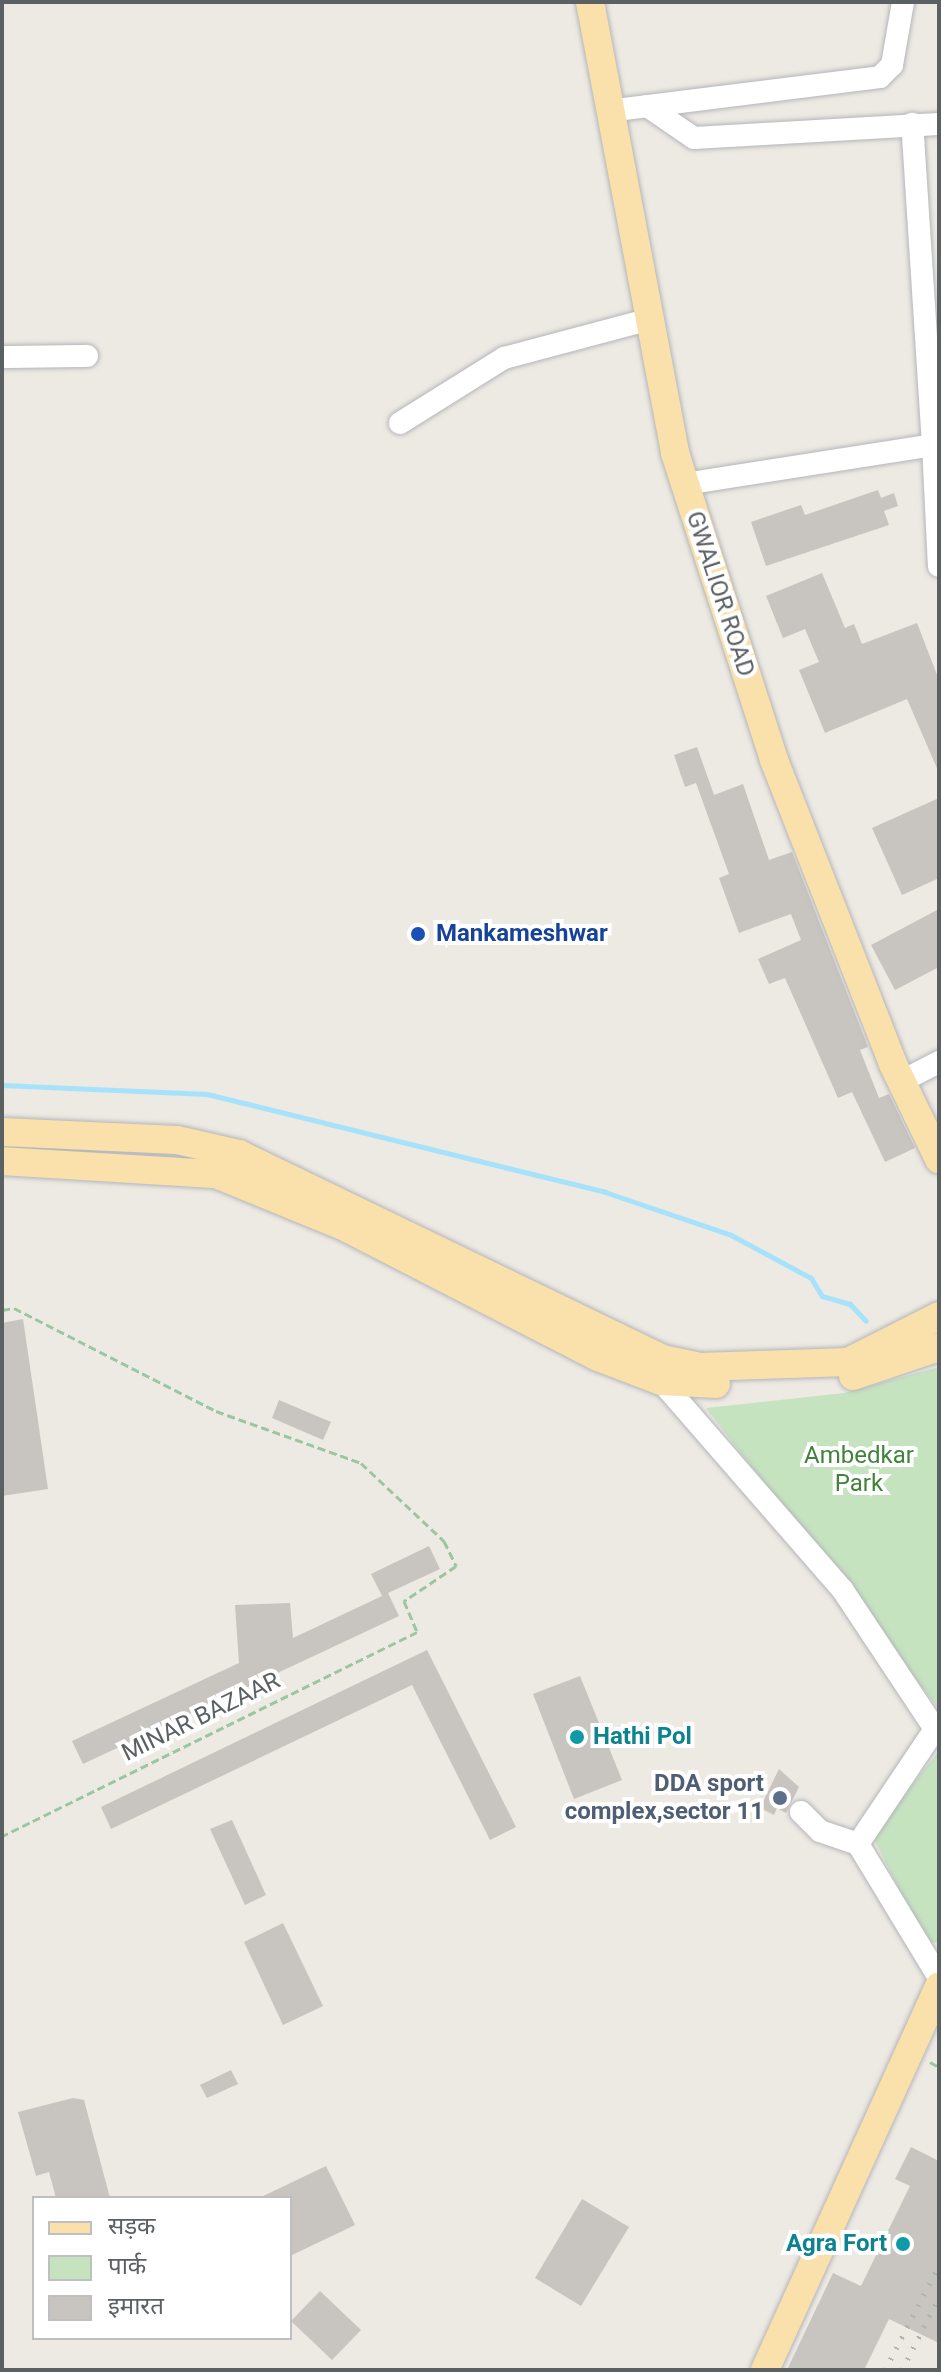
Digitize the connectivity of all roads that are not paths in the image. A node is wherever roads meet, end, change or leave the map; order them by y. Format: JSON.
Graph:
{"nodes":[{"id":1,"x":590,"y":2,"type":"edge"},
{"id":2,"x":903,"y":2,"type":"edge"},
{"id":3,"x":647,"y":106,"type":"junction"},
{"id":4,"x":608,"y":111,"type":"junction"},
{"id":5,"x":912,"y":124,"type":"junction"},
{"id":6,"x":939,"y":124,"type":"edge"},
{"id":7,"x":647,"y":320,"type":"junction"},
{"id":8,"x":87,"y":356,"type":"dead end"},
{"id":9,"x":2,"y":357,"type":"edge"},
{"id":10,"x":400,"y":423,"type":"dead end"},
{"id":11,"x":933,"y":445,"type":"junction"},
{"id":12,"x":685,"y":484,"type":"junction"},
{"id":13,"x":939,"y":566,"type":"edge"},
{"id":14,"x":939,"y":1062,"type":"edge"},
{"id":15,"x":902,"y":1081,"type":"junction"},
{"id":16,"x":2,"y":1132,"type":"edge"},
{"id":17,"x":939,"y":1159,"type":"edge"},
{"id":18,"x":2,"y":1161,"type":"edge"},
{"id":19,"x":220,"y":1162,"type":"junction"},
{"id":20,"x":939,"y":1316,"type":"edge"},
{"id":21,"x":939,"y":1347,"type":"edge"},
{"id":22,"x":661,"y":1381,"type":"junction"},
{"id":23,"x":801,"y":1812,"type":"dead end"},
{"id":24,"x":858,"y":1844,"type":"junction"},
{"id":25,"x":939,"y":1978,"type":"edge"},
{"id":26,"x":939,"y":1987,"type":"edge"},
{"id":27,"x":765,"y":2370,"type":"edge"}],
"edges":[{"from":1,"to":4,"type":"main road","name":"GWALIOR ROAD"},
{"from":2,"to":3,"type":"street"},
{"from":3,"to":4,"type":"street"},
{"from":3,"to":5,"type":"street"},
{"from":4,"to":7,"type":"main road","name":"GWALIOR ROAD"},
{"from":5,"to":6,"type":"street"},
{"from":5,"to":11,"type":"street"},
{"from":7,"to":10,"type":"street"},
{"from":7,"to":12,"type":"main road","name":"GWALIOR ROAD"},
{"from":8,"to":9,"type":"street"},
{"from":11,"to":12,"type":"street"},
{"from":11,"to":13,"type":"street"},
{"from":12,"to":15,"type":"main road","name":"GWALIOR ROAD"},
{"from":14,"to":15,"type":"street"},
{"from":15,"to":17,"type":"main road","name":"GWALIOR ROAD"},
{"from":16,"to":19,"type":"main road"},
{"from":18,"to":19,"type":"main road"},
{"from":19,"to":20,"type":"main road"},
{"from":19,"to":22,"type":"main road"},
{"from":21,"to":22,"type":"main road"},
{"from":22,"to":24,"type":"street"},
{"from":23,"to":24,"type":"street"},
{"from":24,"to":25,"type":"street"},
{"from":26,"to":27,"type":"main road"}]}
